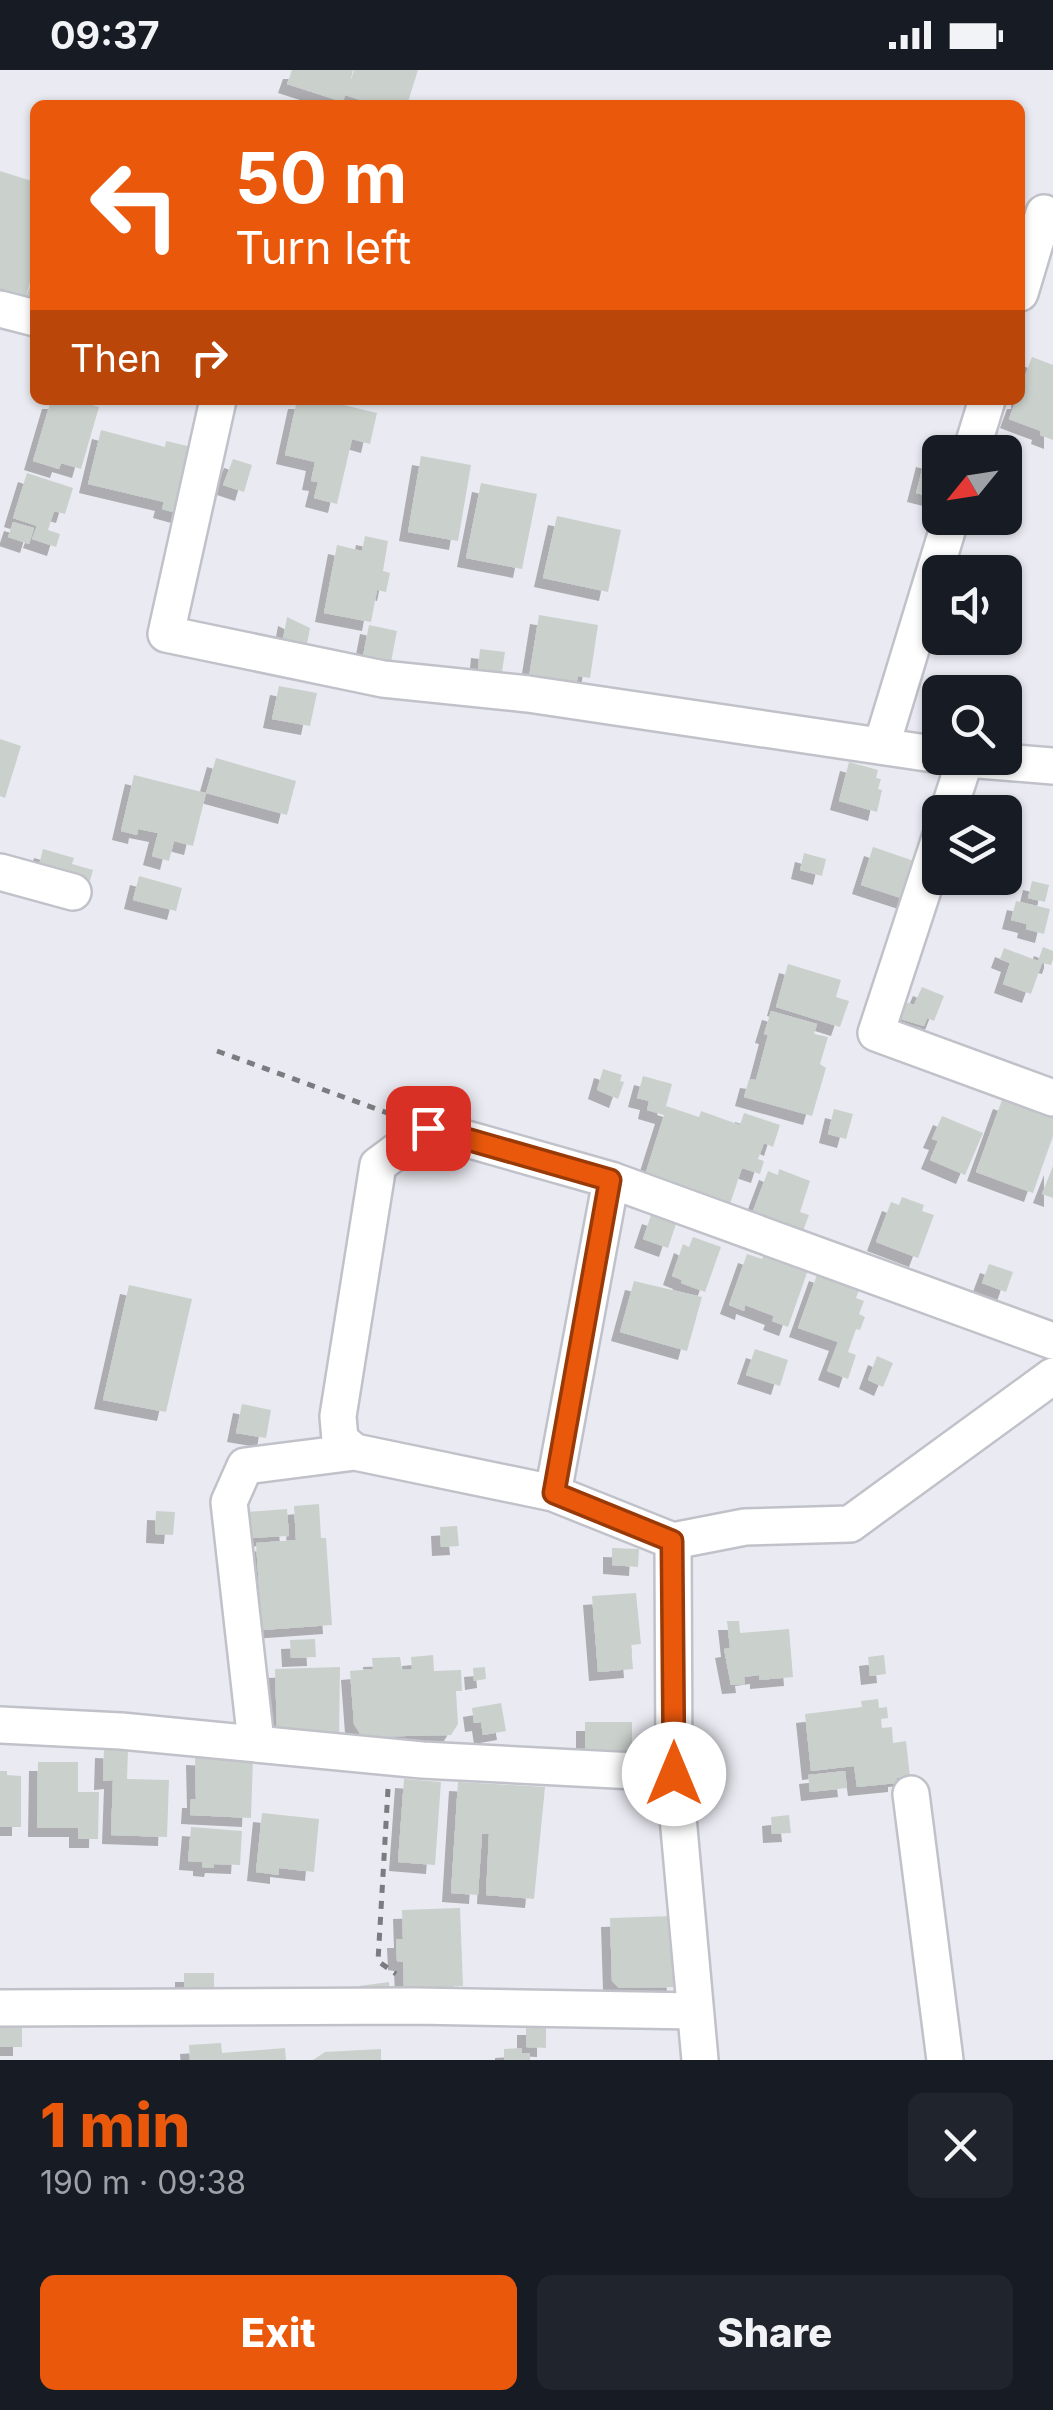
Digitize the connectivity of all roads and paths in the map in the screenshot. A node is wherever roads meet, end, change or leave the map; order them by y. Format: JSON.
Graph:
{"nodes":[{"id":1,"x":1044,"y":213,"type":"dead end"},
{"id":2,"x":1025,"y":276,"type":"edge"},
{"id":3,"x":0,"y":309,"type":"edge"},
{"id":4,"x":30,"y":317,"type":"edge"},
{"id":5,"x":217,"y":405,"type":"edge"},
{"id":6,"x":985,"y":405,"type":"edge"},
{"id":7,"x":976,"y":435,"type":"edge"},
{"id":8,"x":947,"y":535,"type":"edge"},
{"id":9,"x":882,"y":744,"type":"junction"},
{"id":10,"x":922,"y":751,"type":"edge"},
{"id":11,"x":1022,"y":763,"type":"edge"},
{"id":12,"x":1053,"y":766,"type":"edge"},
{"id":13,"x":0,"y":872,"type":"edge"},
{"id":14,"x":73,"y":892,"type":"dead end"},
{"id":15,"x":922,"y":893,"type":"edge"},
{"id":16,"x":217,"y":1051,"type":"dead end"},
{"id":17,"x":1053,"y":1098,"type":"edge"},
{"id":18,"x":428,"y":1128,"type":"junction"},
{"id":19,"x":610,"y":1180,"type":"junction"},
{"id":20,"x":1053,"y":1341,"type":"edge"},
{"id":21,"x":1053,"y":1376,"type":"edge"},
{"id":22,"x":356,"y":1452,"type":"junction"},
{"id":23,"x":554,"y":1493,"type":"junction"},
{"id":24,"x":672,"y":1541,"type":"junction"},
{"id":25,"x":0,"y":1725,"type":"edge"},
{"id":26,"x":256,"y":1742,"type":"junction"},
{"id":27,"x":390,"y":1756,"type":"junction"},
{"id":28,"x":674,"y":1774,"type":"junction"},
{"id":29,"x":911,"y":1794,"type":"dead end"},
{"id":30,"x":398,"y":2006,"type":"junction"},
{"id":31,"x":0,"y":2008,"type":"edge"},
{"id":32,"x":695,"y":2011,"type":"junction"},
{"id":33,"x":700,"y":2060,"type":"edge"},
{"id":34,"x":945,"y":2060,"type":"edge"}],
"edges":[{"from":1,"to":2,"type":"street"},
{"from":3,"to":4,"type":"street"},
{"from":5,"to":9,"type":"street"},
{"from":6,"to":7,"type":"street"},
{"from":8,"to":9,"type":"street"},
{"from":9,"to":10,"type":"street"},
{"from":11,"to":12,"type":"street"},
{"from":13,"to":14,"type":"street"},
{"from":15,"to":17,"type":"street"},
{"from":16,"to":18,"type":"path"},
{"from":18,"to":19,"type":"street"},
{"from":18,"to":22,"type":"street"},
{"from":19,"to":20,"type":"street"},
{"from":19,"to":23,"type":"street"},
{"from":21,"to":24,"type":"street"},
{"from":22,"to":23,"type":"street"},
{"from":22,"to":26,"type":"street"},
{"from":23,"to":24,"type":"street"},
{"from":24,"to":28,"type":"street"},
{"from":25,"to":26,"type":"street"},
{"from":26,"to":27,"type":"street"},
{"from":27,"to":28,"type":"street"},
{"from":27,"to":30,"type":"path"},
{"from":28,"to":32,"type":"street"},
{"from":29,"to":34,"type":"street"},
{"from":30,"to":31,"type":"street"},
{"from":30,"to":32,"type":"street"},
{"from":32,"to":33,"type":"street"}]}
